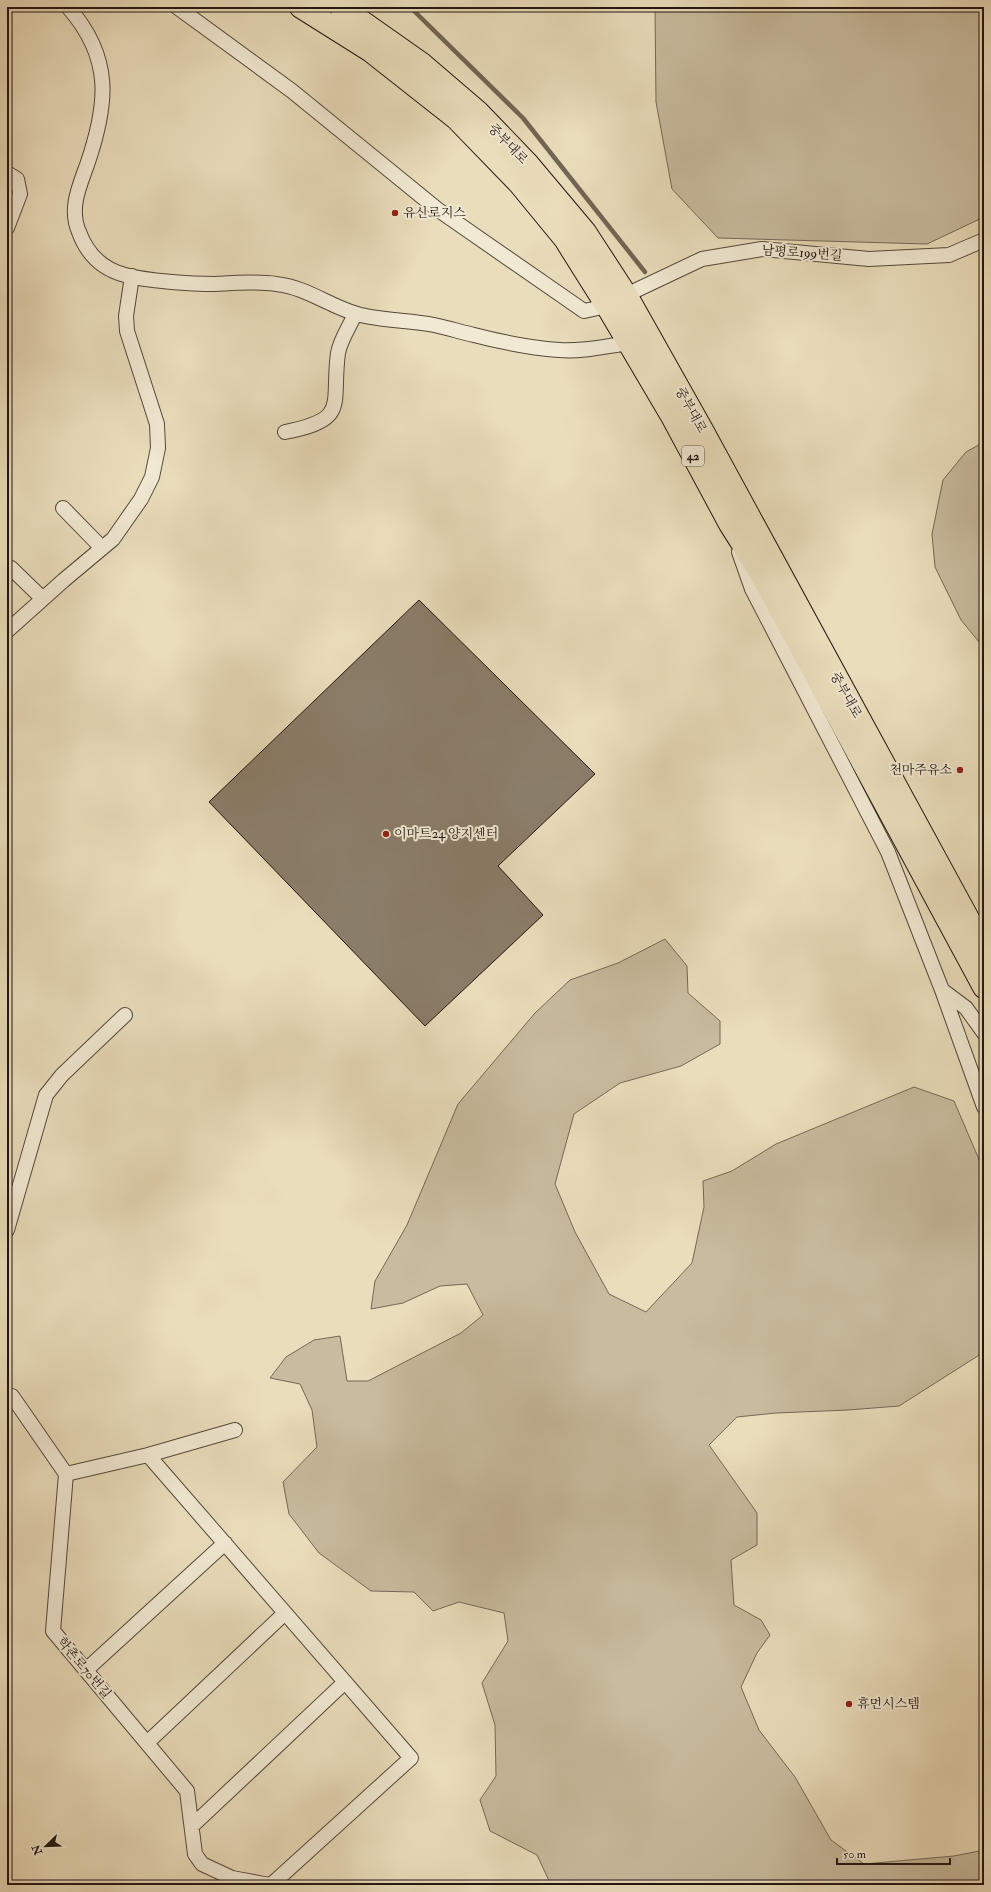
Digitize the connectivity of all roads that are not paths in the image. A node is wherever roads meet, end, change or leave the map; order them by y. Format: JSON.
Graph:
{"nodes":[{"id":1,"x":68,"y":7,"type":"edge"},
{"id":2,"x":177,"y":7,"type":"edge"},
{"id":3,"x":302,"y":7,"type":"edge"},
{"id":4,"x":341,"y":7,"type":"edge"},
{"id":5,"x":7,"y":173,"type":"edge"},
{"id":6,"x":7,"y":228,"type":"edge"},
{"id":7,"x":984,"y":240,"type":"edge"},
{"id":8,"x":132,"y":276,"type":"junction"},
{"id":9,"x":626,"y":295,"type":"junction"},
{"id":10,"x":607,"y":306,"type":"junction"},
{"id":11,"x":355,"y":314,"type":"junction"},
{"id":12,"x":629,"y":343,"type":"junction"},
{"id":13,"x":285,"y":432,"type":"dead end"},
{"id":14,"x":63,"y":508,"type":"dead end"},
{"id":15,"x":730,"y":524,"type":"junction"},
{"id":16,"x":102,"y":548,"type":"junction"},
{"id":17,"x":11,"y":568,"type":"dead end"},
{"id":18,"x":43,"y":599,"type":"junction"},
{"id":19,"x":7,"y":631,"type":"edge"},
{"id":20,"x":984,"y":948,"type":"edge"},
{"id":21,"x":984,"y":987,"type":"edge"},
{"id":22,"x":942,"y":990,"type":"junction"},
{"id":23,"x":125,"y":1015,"type":"dead end"},
{"id":24,"x":984,"y":1032,"type":"edge"},
{"id":25,"x":984,"y":1107,"type":"edge"},
{"id":26,"x":7,"y":1230,"type":"edge"},
{"id":27,"x":12,"y":1396,"type":"dead end"},
{"id":28,"x":235,"y":1430,"type":"dead end"},
{"id":29,"x":148,"y":1455,"type":"junction"},
{"id":30,"x":66,"y":1474,"type":"junction"},
{"id":31,"x":225,"y":1543,"type":"junction"},
{"id":32,"x":286,"y":1613,"type":"junction"},
{"id":33,"x":86,"y":1670,"type":"junction"},
{"id":34,"x":345,"y":1682,"type":"junction"},
{"id":35,"x":148,"y":1742,"type":"junction"},
{"id":36,"x":192,"y":1826,"type":"junction"},
{"id":37,"x":234,"y":1882,"type":"edge"},
{"id":38,"x":271,"y":1885,"type":"edge"}],
"edges":[{"from":1,"to":8,"type":"street"},
{"from":2,"to":10,"type":"street"},
{"from":3,"to":10,"type":"main road","name":"중부대로","number":"42"},
{"from":4,"to":9,"type":"main road","name":"중부대로","number":"42"},
{"from":5,"to":6,"type":"street"},
{"from":7,"to":9,"type":"street","name":"남평로199번길"},
{"from":8,"to":11,"type":"street"},
{"from":8,"to":16,"type":"street"},
{"from":9,"to":20,"type":"main road","name":"중부대로","number":"42"},
{"from":10,"to":12,"type":"main road","name":"중부대로","number":"42"},
{"from":11,"to":12,"type":"street"},
{"from":11,"to":13,"type":"street"},
{"from":12,"to":15,"type":"main road","name":"중부대로","number":"42"},
{"from":14,"to":16,"type":"street"},
{"from":15,"to":21,"type":"main road","name":"중부대로","number":"42"},
{"from":15,"to":22,"type":"street"},
{"from":16,"to":18,"type":"street"},
{"from":17,"to":18,"type":"street"},
{"from":18,"to":19,"type":"street"},
{"from":22,"to":24,"type":"street"},
{"from":22,"to":25,"type":"street"},
{"from":23,"to":26,"type":"street"},
{"from":27,"to":30,"type":"street"},
{"from":28,"to":29,"type":"street"},
{"from":29,"to":30,"type":"street"},
{"from":29,"to":31,"type":"street"},
{"from":30,"to":33,"type":"street","name":"학촌로70번길"},
{"from":31,"to":32,"type":"street"},
{"from":31,"to":33,"type":"street"},
{"from":32,"to":34,"type":"street"},
{"from":32,"to":35,"type":"street"},
{"from":33,"to":35,"type":"street","name":"학촌로70번길"},
{"from":34,"to":36,"type":"street"},
{"from":34,"to":38,"type":"street"},
{"from":35,"to":36,"type":"street","name":"학촌로70번길"},
{"from":36,"to":37,"type":"street","name":"학촌로70번길"},
{"from":37,"to":38,"type":"street","name":"학촌로70번길"}]}
